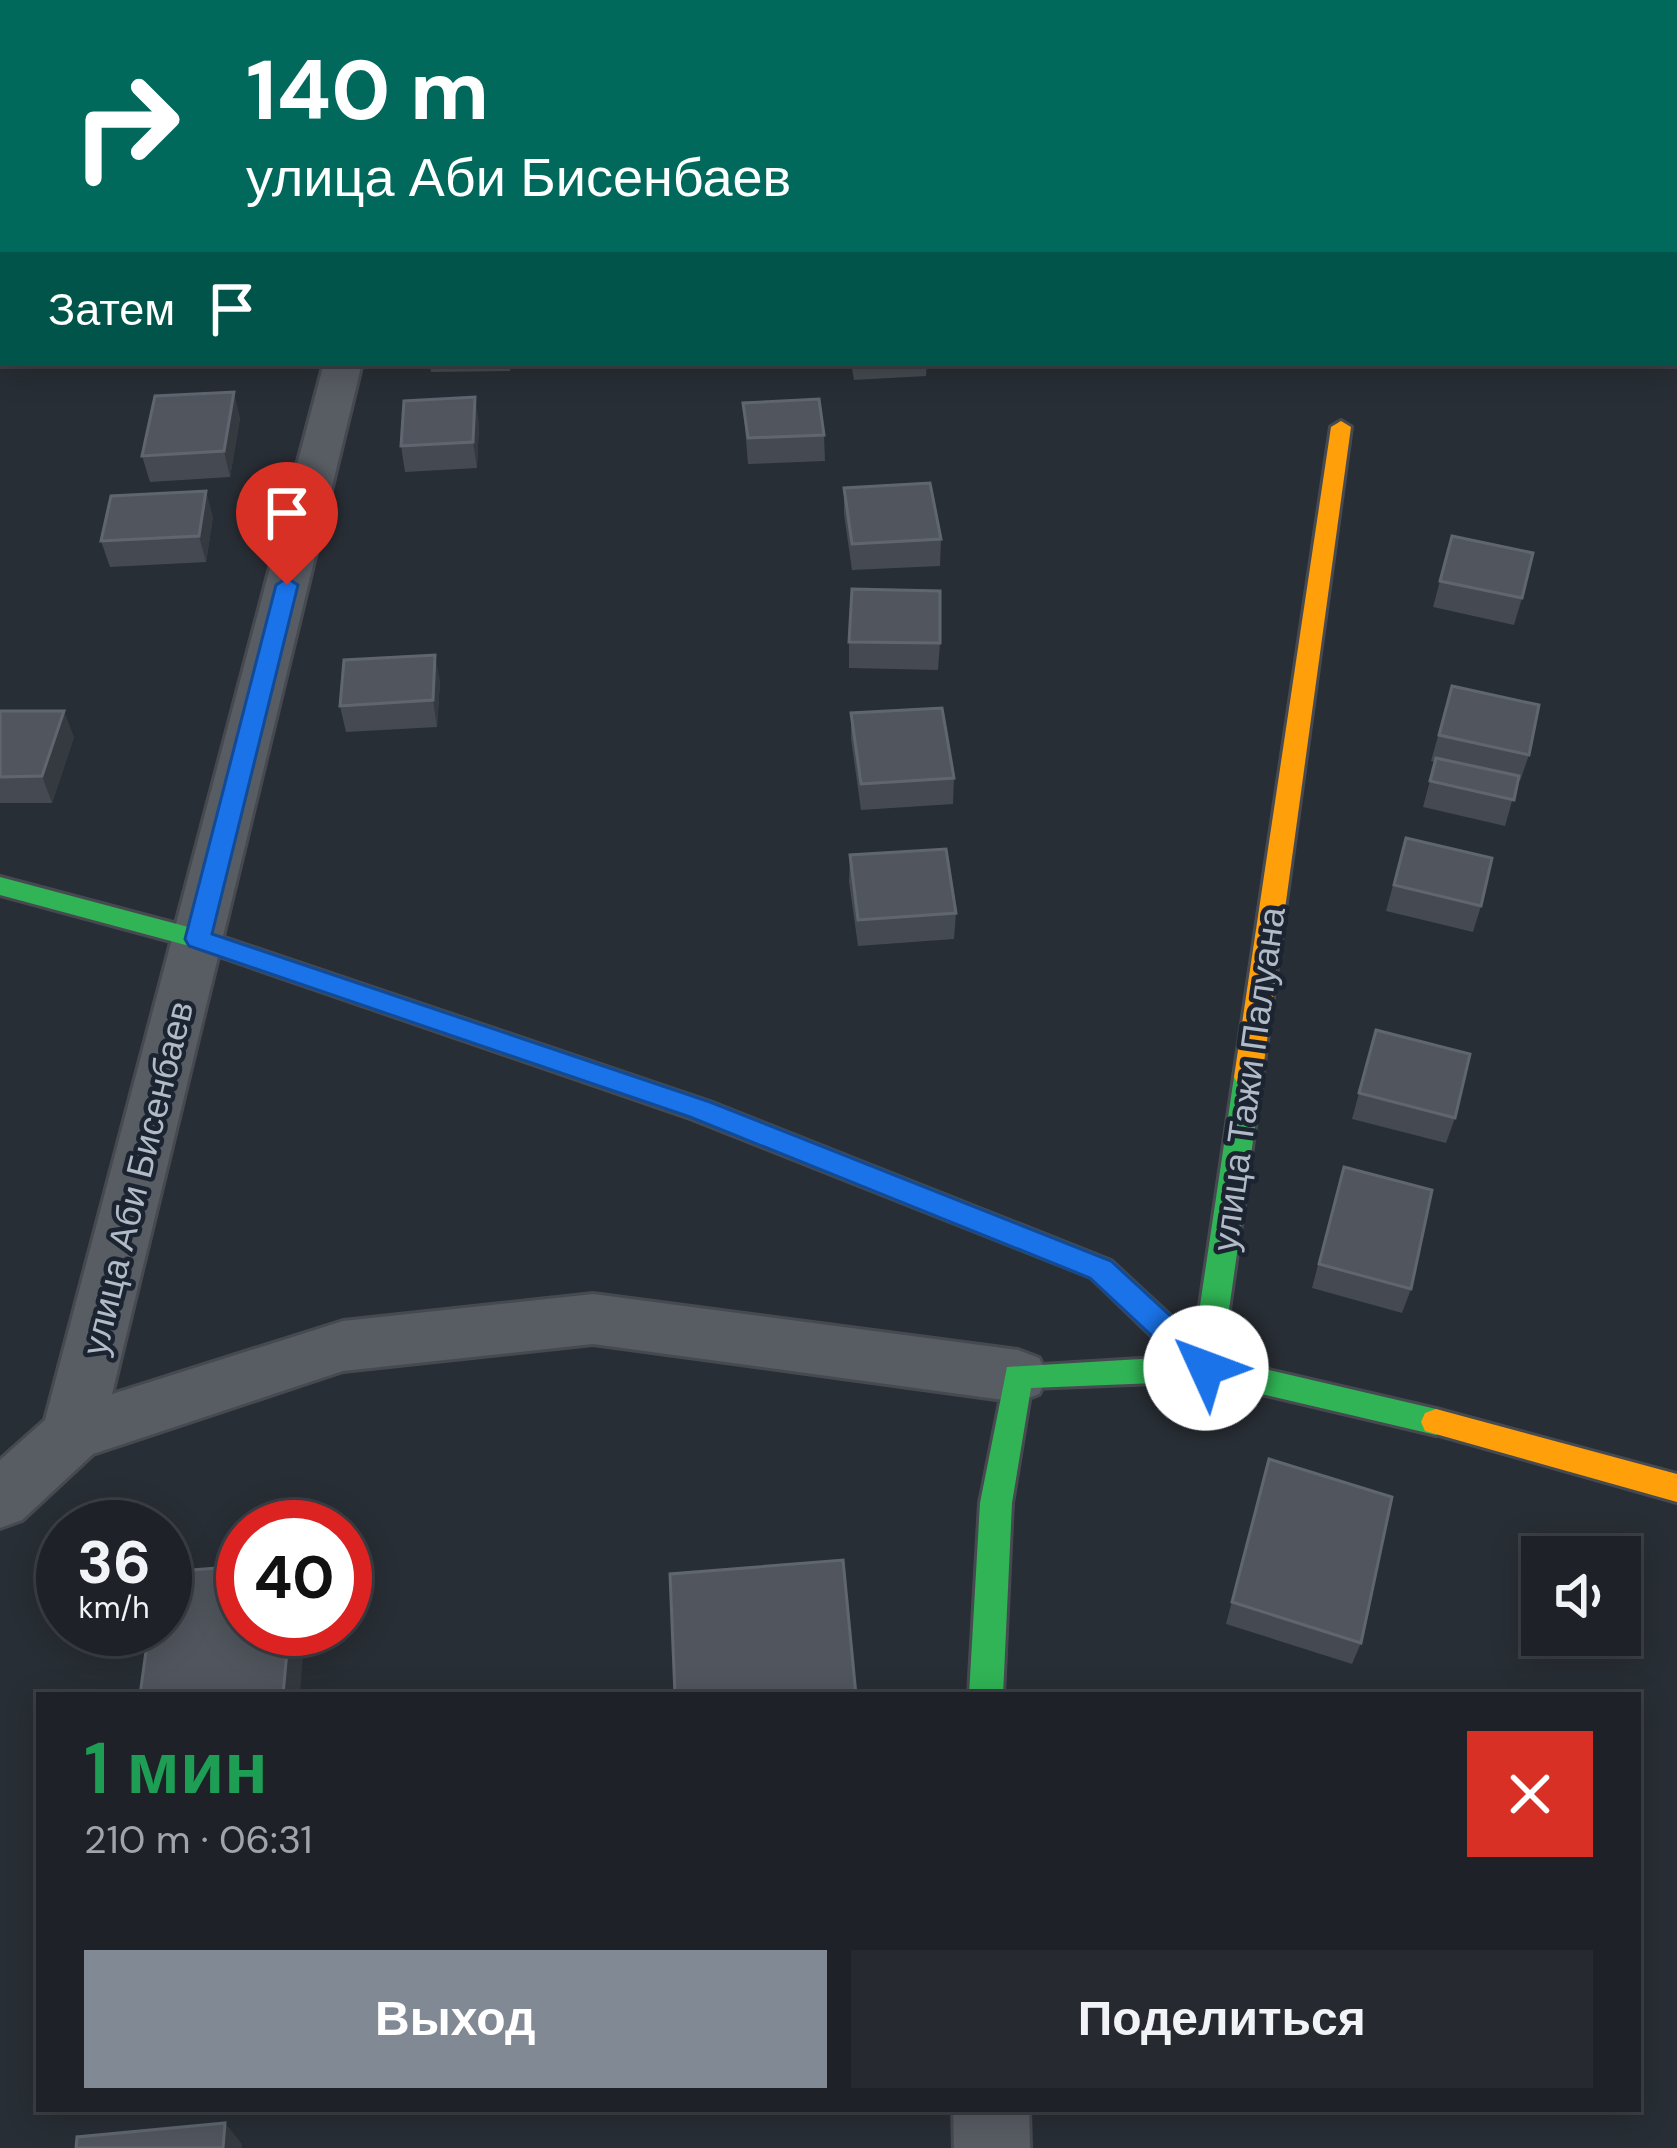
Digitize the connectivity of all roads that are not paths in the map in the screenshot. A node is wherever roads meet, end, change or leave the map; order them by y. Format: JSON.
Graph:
{"nodes":[{"id":1,"x":342,"y":366,"type":"edge"},
{"id":2,"x":1341,"y":428,"type":"dead end"},
{"id":3,"x":0,"y":886,"type":"edge"},
{"id":4,"x":198,"y":939,"type":"junction"},
{"id":5,"x":1206,"y":1368,"type":"junction"},
{"id":6,"x":1018,"y":1376,"type":"junction"},
{"id":7,"x":72,"y":1434,"type":"junction"},
{"id":8,"x":1677,"y":1488,"type":"edge"},
{"id":9,"x":0,"y":1500,"type":"edge"},
{"id":10,"x":986,"y":1692,"type":"edge"},
{"id":11,"x":991,"y":2112,"type":"edge"},
{"id":12,"x":992,"y":2148,"type":"edge"}],
"edges":[{"from":1,"to":4,"type":"street","name":"улица Аби Бисенбаев"},
{"from":2,"to":5,"type":"street","name":"улица Тажи Палуана"},
{"from":3,"to":4,"type":"street"},
{"from":4,"to":5,"type":"street"},
{"from":4,"to":7,"type":"street","name":"улица Аби Бисенбаев"},
{"from":5,"to":6,"type":"street"},
{"from":5,"to":8,"type":"street"},
{"from":6,"to":7,"type":"street"},
{"from":6,"to":10,"type":"street"},
{"from":7,"to":9,"type":"street"},
{"from":11,"to":12,"type":"street"}]}
